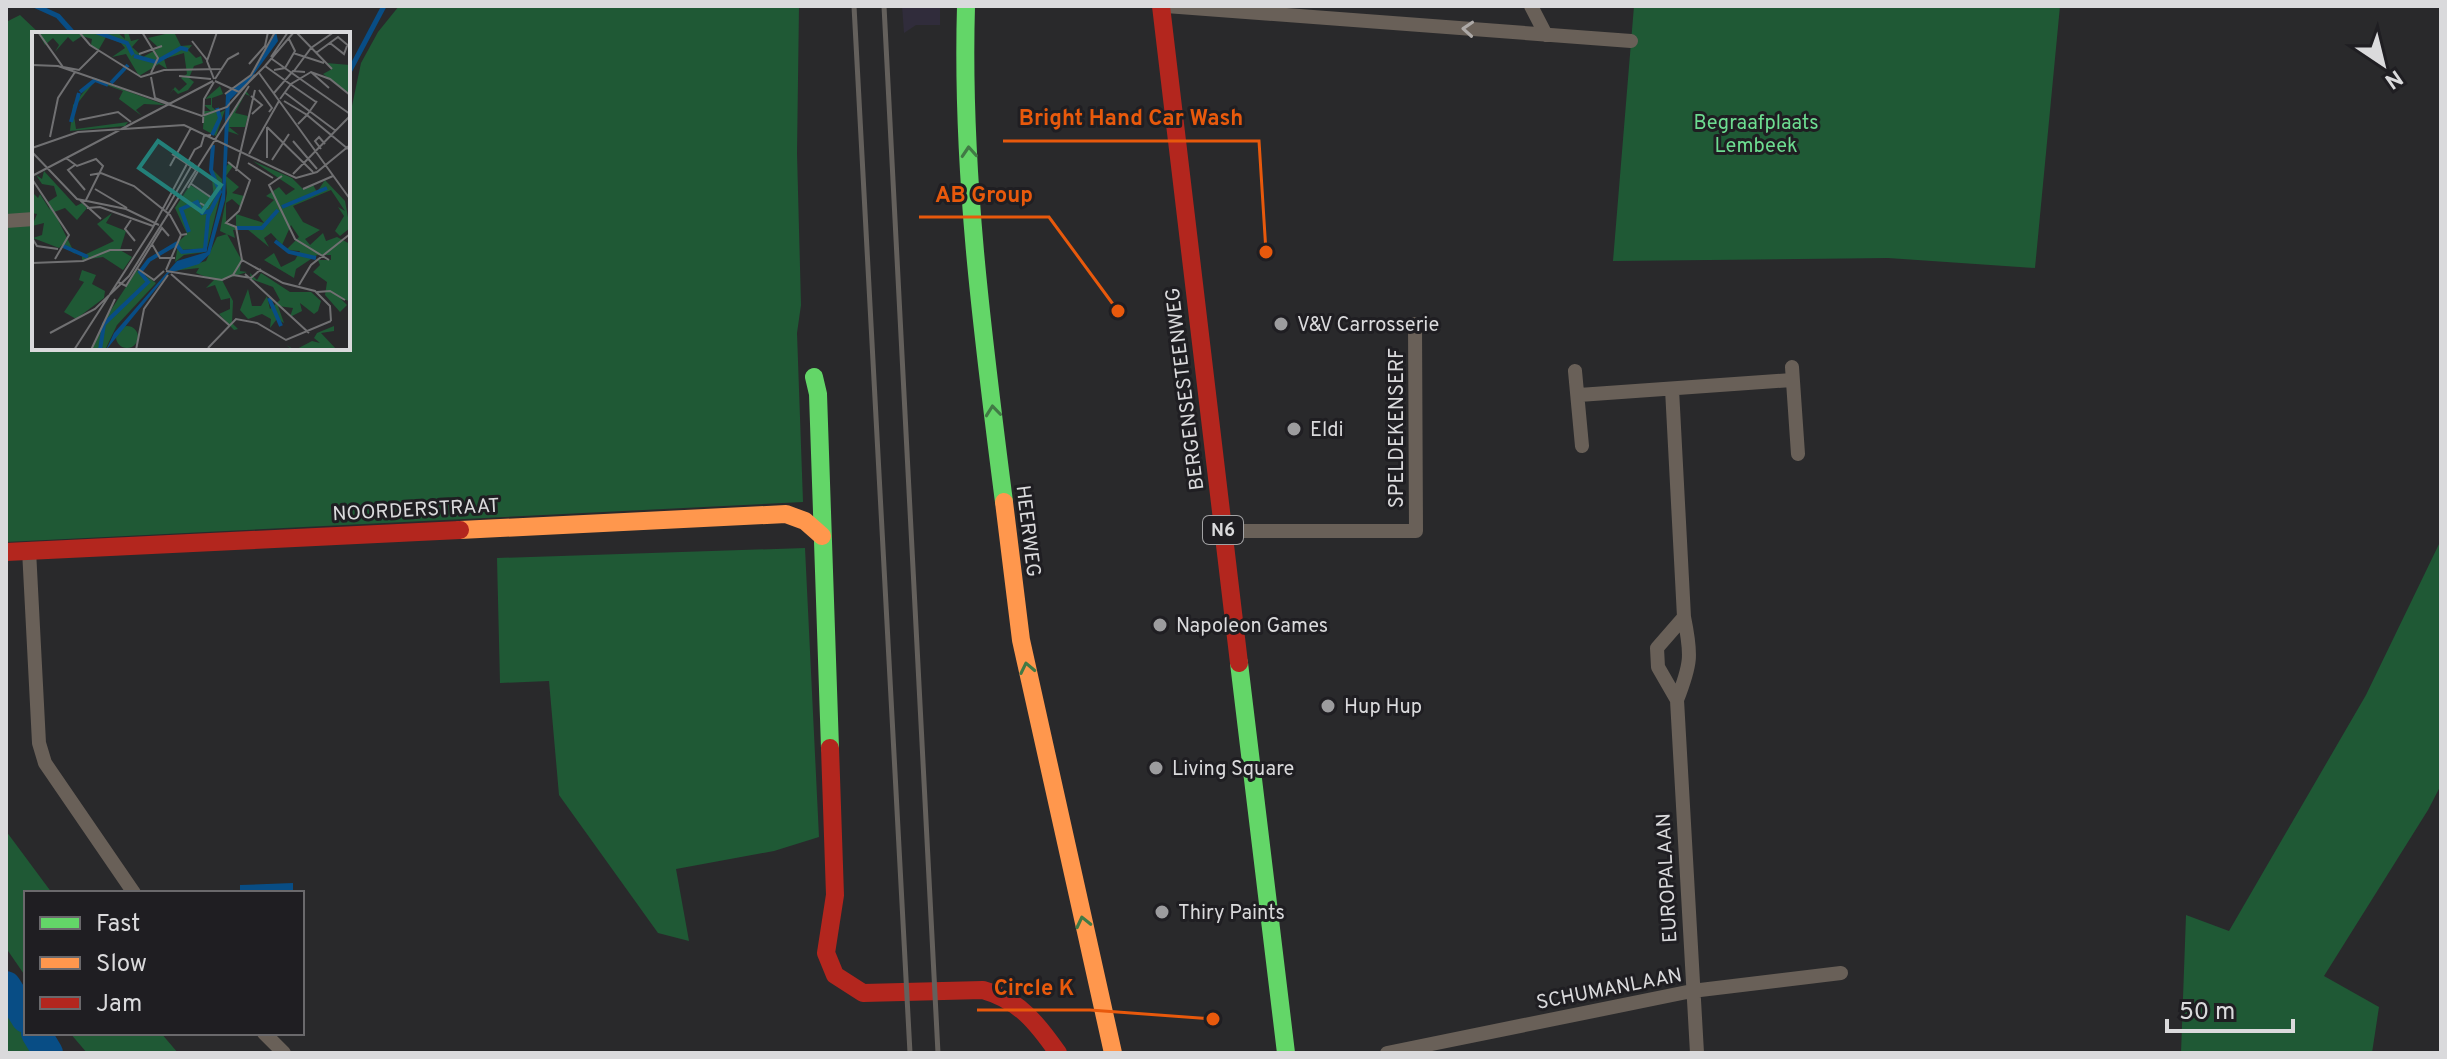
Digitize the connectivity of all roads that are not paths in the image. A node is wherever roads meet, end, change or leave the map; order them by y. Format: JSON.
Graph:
{"nodes":[{"id":1,"x":966,"y":6,"type":"edge"},
{"id":2,"x":1163,"y":6,"type":"edge"},
{"id":3,"x":1531,"y":6,"type":"edge"},
{"id":4,"x":1546,"y":35,"type":"junction"},
{"id":5,"x":1631,"y":41,"type":"dead end"},
{"id":6,"x":32,"y":219,"type":"edge"},
{"id":7,"x":6,"y":221,"type":"edge"},
{"id":8,"x":1415,"y":324,"type":"dead end"},
{"id":9,"x":1575,"y":371,"type":"dead end"},
{"id":10,"x":814,"y":377,"type":"dead end"},
{"id":11,"x":1672,"y":389,"type":"junction"},
{"id":12,"x":1579,"y":395,"type":"junction"},
{"id":13,"x":1582,"y":446,"type":"dead end"},
{"id":14,"x":1798,"y":454,"type":"dead end"},
{"id":15,"x":1223,"y":531,"type":"junction"},
{"id":16,"x":822,"y":536,"type":"junction"},
{"id":17,"x":29,"y":550,"type":"junction"},
{"id":18,"x":6,"y":552,"type":"edge"},
{"id":19,"x":1684,"y":617,"type":"junction"},
{"id":20,"x":1677,"y":700,"type":"junction"},
{"id":21,"x":133,"y":891,"type":"edge"},
{"id":22,"x":1841,"y":973,"type":"dead end"},
{"id":23,"x":1692,"y":991,"type":"junction"},
{"id":24,"x":266,"y":1035,"type":"edge"},
{"id":25,"x":284,"y":1053,"type":"edge"},
{"id":26,"x":1058,"y":1053,"type":"edge"},
{"id":27,"x":1113,"y":1053,"type":"edge"},
{"id":28,"x":1286,"y":1053,"type":"edge"},
{"id":29,"x":1387,"y":1053,"type":"edge"},
{"id":30,"x":1697,"y":1053,"type":"edge"}],
"edges":[{"from":27,"to":1,"type":"street","name":"HEERWEG","one_way":true},
{"from":4,"to":2,"type":"street","one_way":true},
{"from":2,"to":15,"type":"street","name":"BERGENSESTEENWEG","number":"N6"},
{"from":3,"to":4,"type":"street"},
{"from":4,"to":5,"type":"street"},
{"from":6,"to":7,"type":"street"},
{"from":8,"to":15,"type":"street","name":"SPELDEKENSERF"},
{"from":9,"to":12,"type":"street"},
{"from":10,"to":16,"type":"street"},
{"from":11,"to":12,"type":"street"},
{"from":11,"to":14,"type":"street"},
{"from":11,"to":19,"type":"street","name":"EUROPALAAN"},
{"from":12,"to":13,"type":"street"},
{"from":15,"to":28,"type":"street","name":"BERGENSESTEENWEG","number":"N6"},
{"from":16,"to":17,"type":"street","name":"NOORDERSTRAAT"},
{"from":16,"to":26,"type":"street"},
{"from":17,"to":18,"type":"street","name":"NOORDERSTRAAT"},
{"from":17,"to":21,"type":"street"},
{"from":19,"to":20,"type":"street","name":"EUROPALAAN"},
{"from":19,"to":20,"type":"street","name":"EUROPALAAN"},
{"from":20,"to":23,"type":"street","name":"EUROPALAAN"},
{"from":22,"to":23,"type":"street","name":"SCHUMANLAAN"},
{"from":23,"to":29,"type":"street","name":"SCHUMANLAAN"},
{"from":23,"to":30,"type":"street","name":"EUROPALAAN"},
{"from":24,"to":25,"type":"street"}]}
